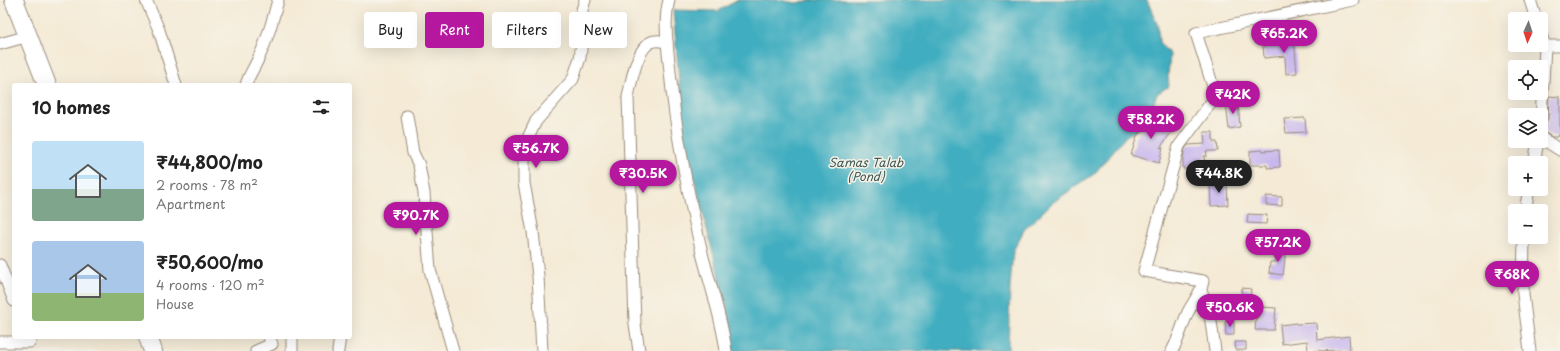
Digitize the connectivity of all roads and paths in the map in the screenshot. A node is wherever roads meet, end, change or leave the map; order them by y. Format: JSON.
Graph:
{"nodes":[{"id":1,"x":14,"y":0,"type":"edge"},
{"id":2,"x":146,"y":0,"type":"edge"},
{"id":3,"x":278,"y":0,"type":"edge"},
{"id":4,"x":585,"y":0,"type":"edge"},
{"id":5,"x":669,"y":0,"type":"edge"},
{"id":6,"x":1353,"y":0,"type":"edge"},
{"id":7,"x":1530,"y":0,"type":"edge"},
{"id":8,"x":1534,"y":12,"type":"edge"},
{"id":9,"x":28,"y":36,"type":"junction"},
{"id":10,"x":668,"y":42,"type":"junction"},
{"id":11,"x":0,"y":44,"type":"edge"},
{"id":12,"x":1548,"y":46,"type":"edge"},
{"id":13,"x":1560,"y":46,"type":"edge"},
{"id":14,"x":1545,"y":52,"type":"edge"},
{"id":15,"x":46,"y":83,"type":"edge"},
{"id":16,"x":175,"y":83,"type":"edge"},
{"id":17,"x":246,"y":83,"type":"edge"},
{"id":18,"x":1542,"y":108,"type":"edge"},
{"id":19,"x":407,"y":116,"type":"dead end"},
{"id":20,"x":1548,"y":142,"type":"edge"},
{"id":21,"x":1560,"y":150,"type":"edge"},
{"id":22,"x":1524,"y":244,"type":"edge"},
{"id":23,"x":0,"y":265,"type":"edge"},
{"id":24,"x":1202,"y":291,"type":"junction"},
{"id":25,"x":12,"y":295,"type":"edge"},
{"id":26,"x":149,"y":339,"type":"edge"},
{"id":27,"x":270,"y":339,"type":"edge"},
{"id":28,"x":292,"y":339,"type":"edge"},
{"id":29,"x":340,"y":339,"type":"edge"},
{"id":30,"x":0,"y":342,"type":"edge"},
{"id":31,"x":30,"y":343,"type":"edge"},
{"id":32,"x":153,"y":351,"type":"edge"},
{"id":33,"x":256,"y":351,"type":"edge"},
{"id":34,"x":292,"y":351,"type":"edge"},
{"id":35,"x":338,"y":351,"type":"edge"},
{"id":36,"x":453,"y":351,"type":"edge"},
{"id":37,"x":542,"y":351,"type":"edge"},
{"id":38,"x":639,"y":351,"type":"edge"},
{"id":39,"x":726,"y":351,"type":"edge"},
{"id":40,"x":1172,"y":351,"type":"edge"},
{"id":41,"x":1215,"y":351,"type":"edge"},
{"id":42,"x":1530,"y":351,"type":"edge"}],
"edges":[{"from":1,"to":9,"type":"main road"},
{"from":2,"to":16,"type":"street"},
{"from":3,"to":17,"type":"street"},
{"from":4,"to":37,"type":"street"},
{"from":5,"to":10,"type":"street"},
{"from":6,"to":24,"type":"street"},
{"from":7,"to":8,"type":"street"},
{"from":9,"to":11,"type":"street"},
{"from":9,"to":15,"type":"main road"},
{"from":10,"to":38,"type":"street"},
{"from":10,"to":39,"type":"street"},
{"from":12,"to":13,"type":"street"},
{"from":14,"to":18,"type":"street"},
{"from":19,"to":36,"type":"street"},
{"from":20,"to":21,"type":"street"},
{"from":22,"to":42,"type":"street"},
{"from":23,"to":25,"type":"street"},
{"from":24,"to":40,"type":"street"},
{"from":24,"to":41,"type":"street"},
{"from":26,"to":32,"type":"main road"},
{"from":27,"to":33,"type":"street"},
{"from":28,"to":34,"type":"street"},
{"from":29,"to":35,"type":"street"},
{"from":30,"to":31,"type":"street"}]}
